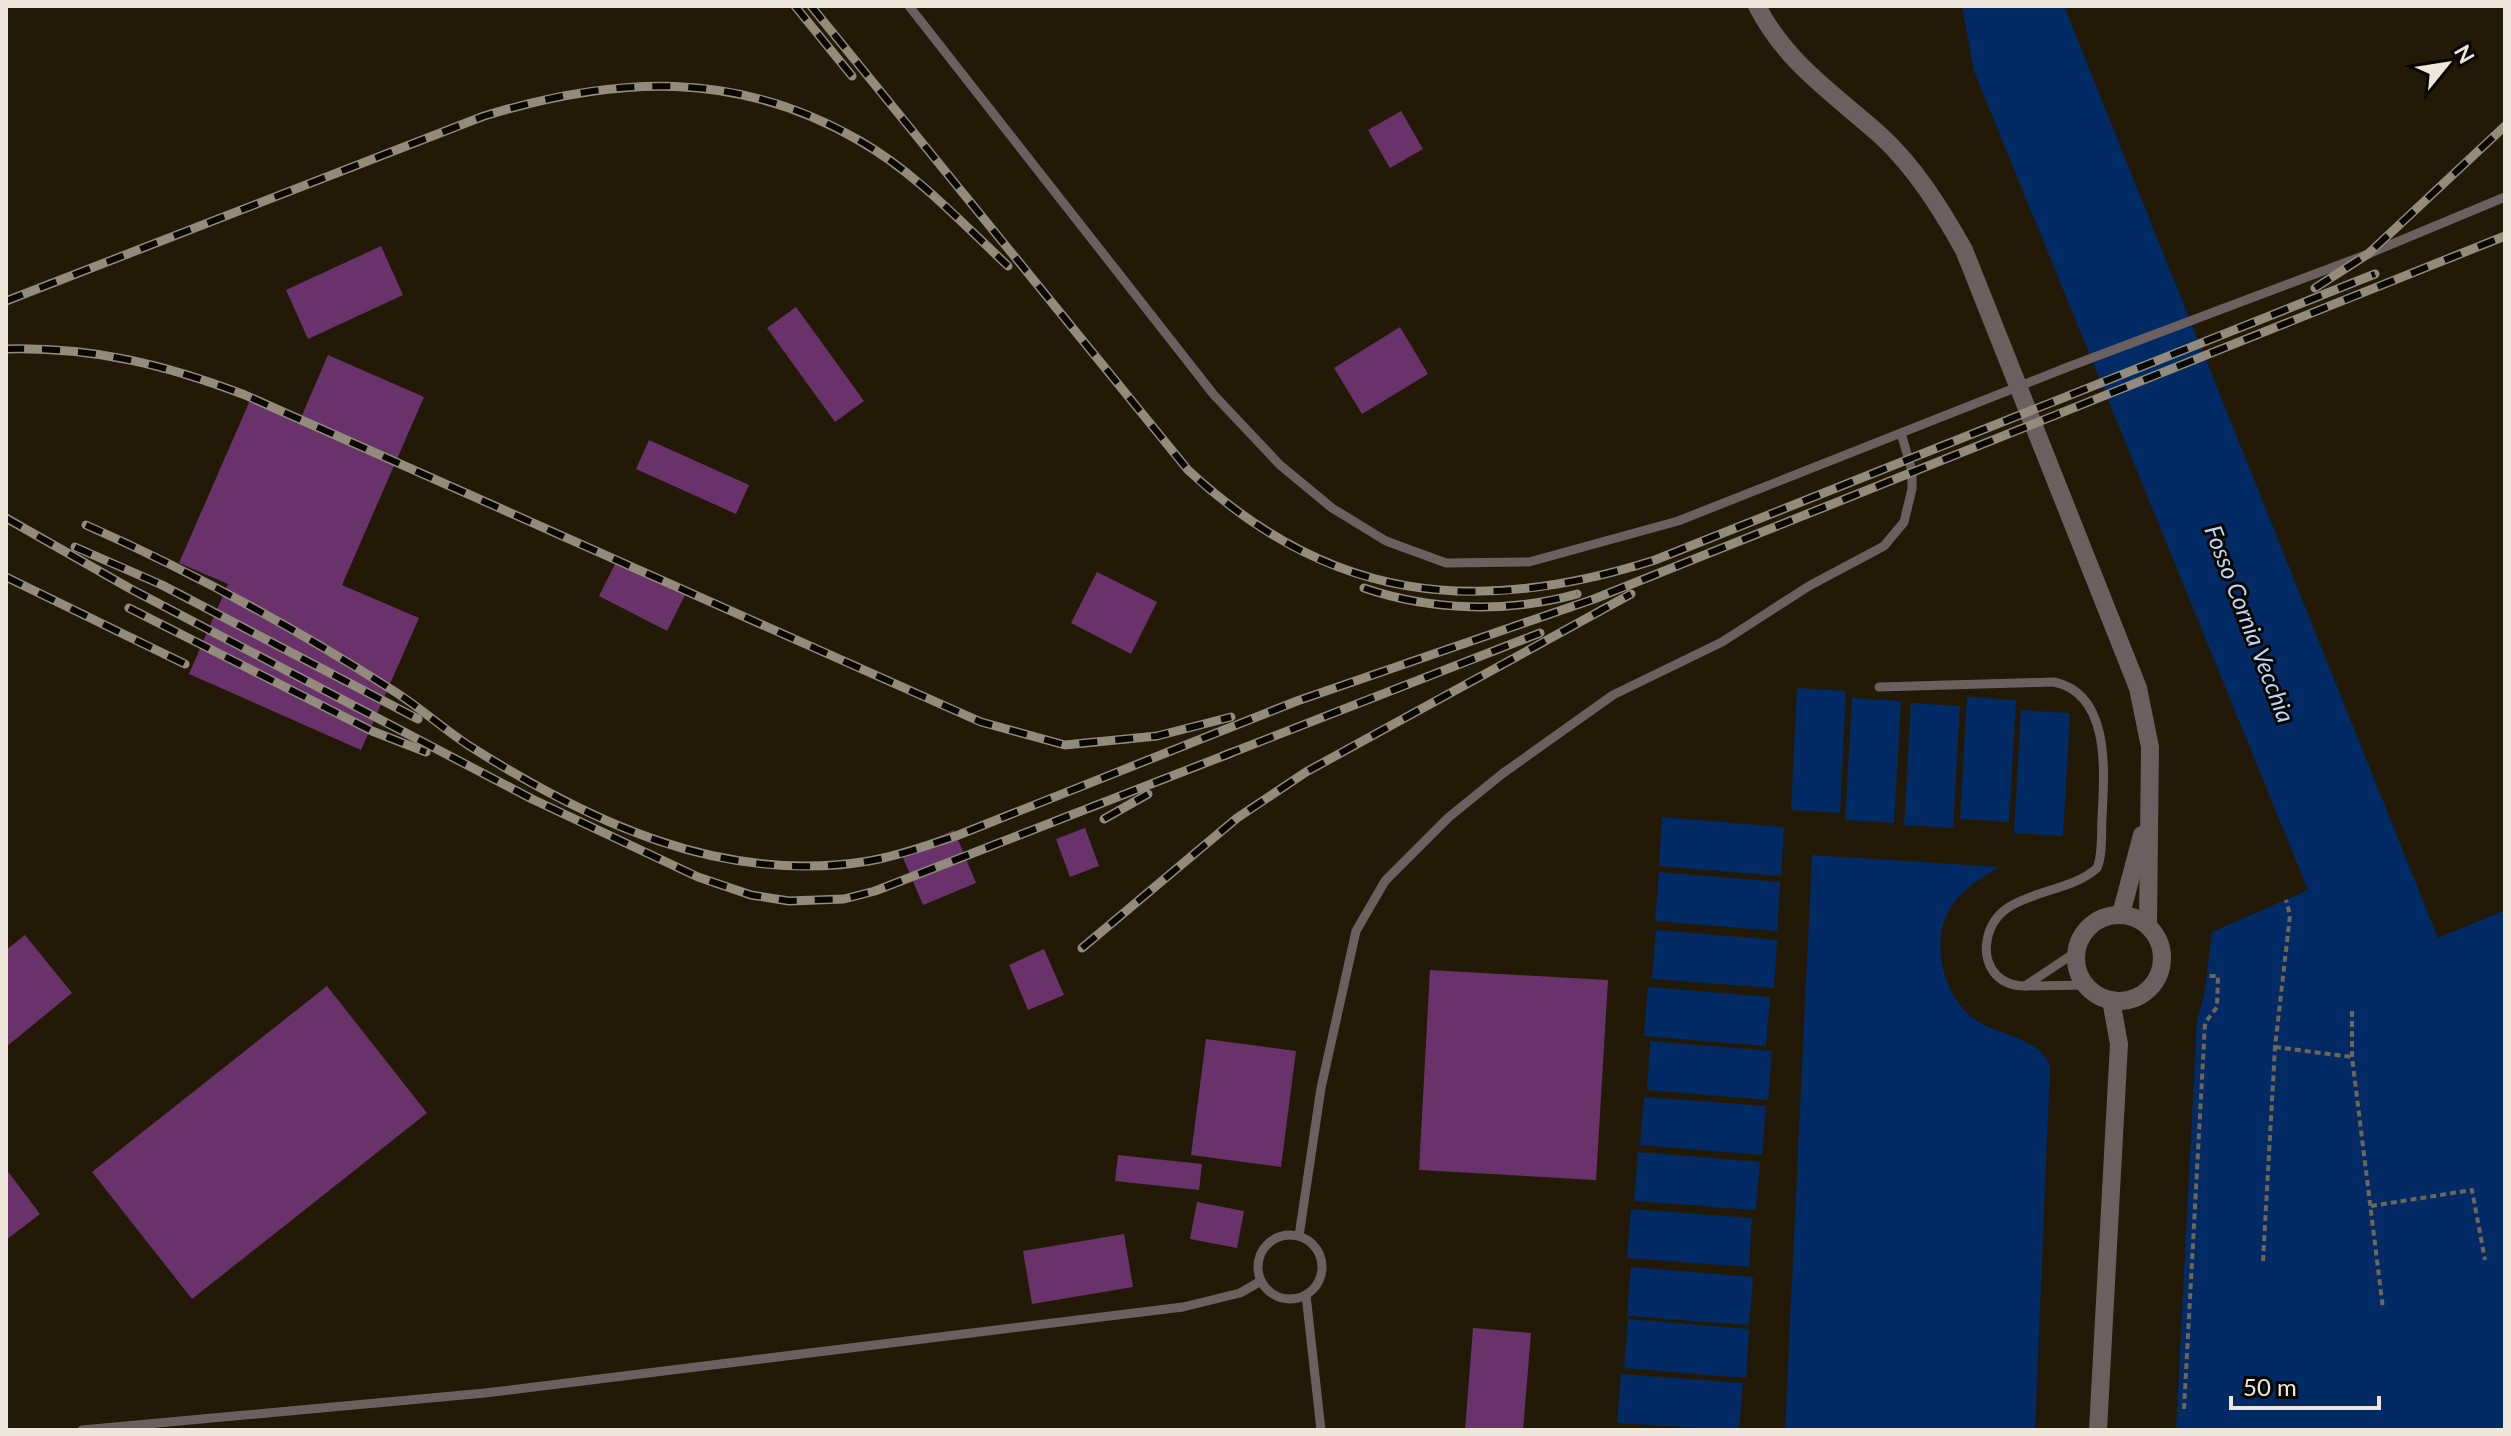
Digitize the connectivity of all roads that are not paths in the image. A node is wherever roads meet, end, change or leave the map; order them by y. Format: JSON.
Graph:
{"nodes":[{"id":1,"x":909,"y":6,"type":"edge"},
{"id":2,"x":1757,"y":6,"type":"edge"},
{"id":3,"x":2505,"y":197,"type":"edge"},
{"id":4,"x":1901,"y":433,"type":"junction"},
{"id":5,"x":1879,"y":687,"type":"dead end"},
{"id":6,"x":2149,"y":809,"type":"junction"},
{"id":7,"x":2121,"y":914,"type":"junction"},
{"id":8,"x":2148,"y":925,"type":"junction"},
{"id":9,"x":2076,"y":952,"type":"junction"},
{"id":10,"x":2086,"y":985,"type":"junction"},
{"id":11,"x":2025,"y":986,"type":"junction"},
{"id":12,"x":2136,"y":998,"type":"junction"},
{"id":13,"x":2111,"y":1000,"type":"junction"},
{"id":14,"x":2119,"y":1044,"type":"junction"},
{"id":15,"x":1299,"y":1236,"type":"junction"},
{"id":16,"x":1261,"y":1281,"type":"junction"},
{"id":17,"x":1306,"y":1295,"type":"junction"},
{"id":18,"x":82,"y":1430,"type":"edge"},
{"id":19,"x":1321,"y":1430,"type":"edge"},
{"id":20,"x":2098,"y":1430,"type":"edge"}],
"edges":[{"from":1,"to":4,"type":"lane"},
{"from":2,"to":6,"type":"street"},
{"from":3,"to":4,"type":"lane"},
{"from":4,"to":15,"type":"lane"},
{"from":5,"to":11,"type":"lane"},
{"from":6,"to":7,"type":"street"},
{"from":6,"to":8,"type":"street"},
{"from":7,"to":8,"type":"street"},
{"from":7,"to":9,"type":"street"},
{"from":8,"to":12,"type":"street"},
{"from":9,"to":10,"type":"street"},
{"from":9,"to":11,"type":"lane"},
{"from":10,"to":11,"type":"lane"},
{"from":10,"to":13,"type":"street"},
{"from":12,"to":13,"type":"street"},
{"from":12,"to":14,"type":"street"},
{"from":13,"to":14,"type":"street"},
{"from":14,"to":20,"type":"street"},
{"from":15,"to":16,"type":"lane"},
{"from":15,"to":17,"type":"lane"},
{"from":16,"to":17,"type":"lane"},
{"from":16,"to":18,"type":"lane"},
{"from":17,"to":19,"type":"lane"}]}
